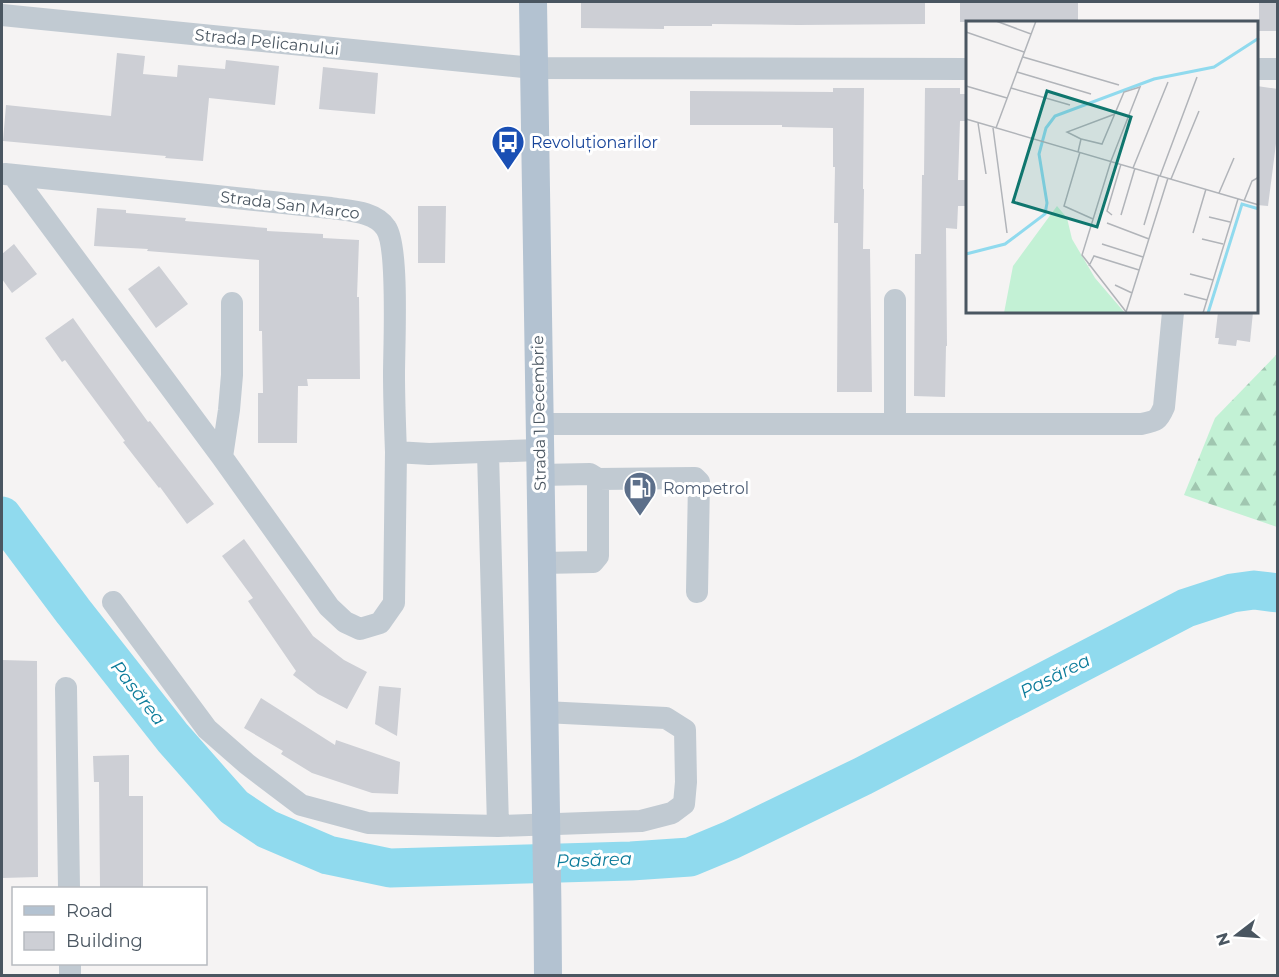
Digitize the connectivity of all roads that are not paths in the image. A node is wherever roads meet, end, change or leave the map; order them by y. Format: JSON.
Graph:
{"nodes":[{"id":1,"x":533,"y":2,"type":"edge"},
{"id":2,"x":2,"y":15,"type":"edge"},
{"id":3,"x":533,"y":68,"type":"junction"},
{"id":4,"x":966,"y":69,"type":"edge"},
{"id":5,"x":1258,"y":69,"type":"edge"},
{"id":6,"x":1278,"y":69,"type":"edge"},
{"id":7,"x":7,"y":175,"type":"edge"},
{"id":8,"x":895,"y":300,"type":"dead end"},
{"id":9,"x":232,"y":303,"type":"dead end"},
{"id":10,"x":1173,"y":314,"type":"edge"},
{"id":11,"x":895,"y":424,"type":"junction"},
{"id":12,"x":539,"y":450,"type":"junction"},
{"id":13,"x":396,"y":452,"type":"junction"},
{"id":14,"x":488,"y":452,"type":"junction"},
{"id":15,"x":222,"y":456,"type":"junction"},
{"id":16,"x":598,"y":479,"type":"junction"},
{"id":17,"x":542,"y":563,"type":"junction"},
{"id":18,"x":697,"y":592,"type":"dead end"},
{"id":19,"x":113,"y":602,"type":"dead end"},
{"id":20,"x":66,"y":688,"type":"dead end"},
{"id":21,"x":544,"y":712,"type":"junction"},
{"id":22,"x":546,"y":824,"type":"junction"},
{"id":23,"x":498,"y":826,"type":"junction"},
{"id":24,"x":69,"y":887,"type":"edge"},
{"id":25,"x":548,"y":975,"type":"edge"}],
"edges":[{"from":1,"to":3,"type":"main road","name":"Strada 1 Decembrie"},
{"from":2,"to":3,"type":"street","name":"Strada Pelicanului"},
{"from":3,"to":4,"type":"street","name":"Strada Pelicanului"},
{"from":3,"to":12,"type":"main road","name":"Strada 1 Decembrie"},
{"from":5,"to":6,"type":"street"},
{"from":7,"to":13,"type":"street","name":"Strada San Marco"},
{"from":7,"to":15,"type":"street"},
{"from":8,"to":11,"type":"street"},
{"from":9,"to":15,"type":"street"},
{"from":10,"to":11,"type":"street"},
{"from":11,"to":12,"type":"street"},
{"from":12,"to":14,"type":"street"},
{"from":12,"to":16,"type":"street"},
{"from":12,"to":17,"type":"main road","name":"Strada 1 Decembrie"},
{"from":13,"to":14,"type":"street"},
{"from":13,"to":15,"type":"street","name":"Strada San Marco"},
{"from":14,"to":23,"type":"street"},
{"from":16,"to":17,"type":"street"},
{"from":16,"to":18,"type":"street"},
{"from":17,"to":21,"type":"main road","name":"Strada 1 Decembrie"},
{"from":19,"to":23,"type":"street"},
{"from":20,"to":24,"type":"street"},
{"from":21,"to":22,"type":"main road","name":"Strada 1 Decembrie"},
{"from":21,"to":22,"type":"street"},
{"from":22,"to":23,"type":"street"},
{"from":22,"to":25,"type":"main road","name":"Strada 1 Decembrie"}]}
